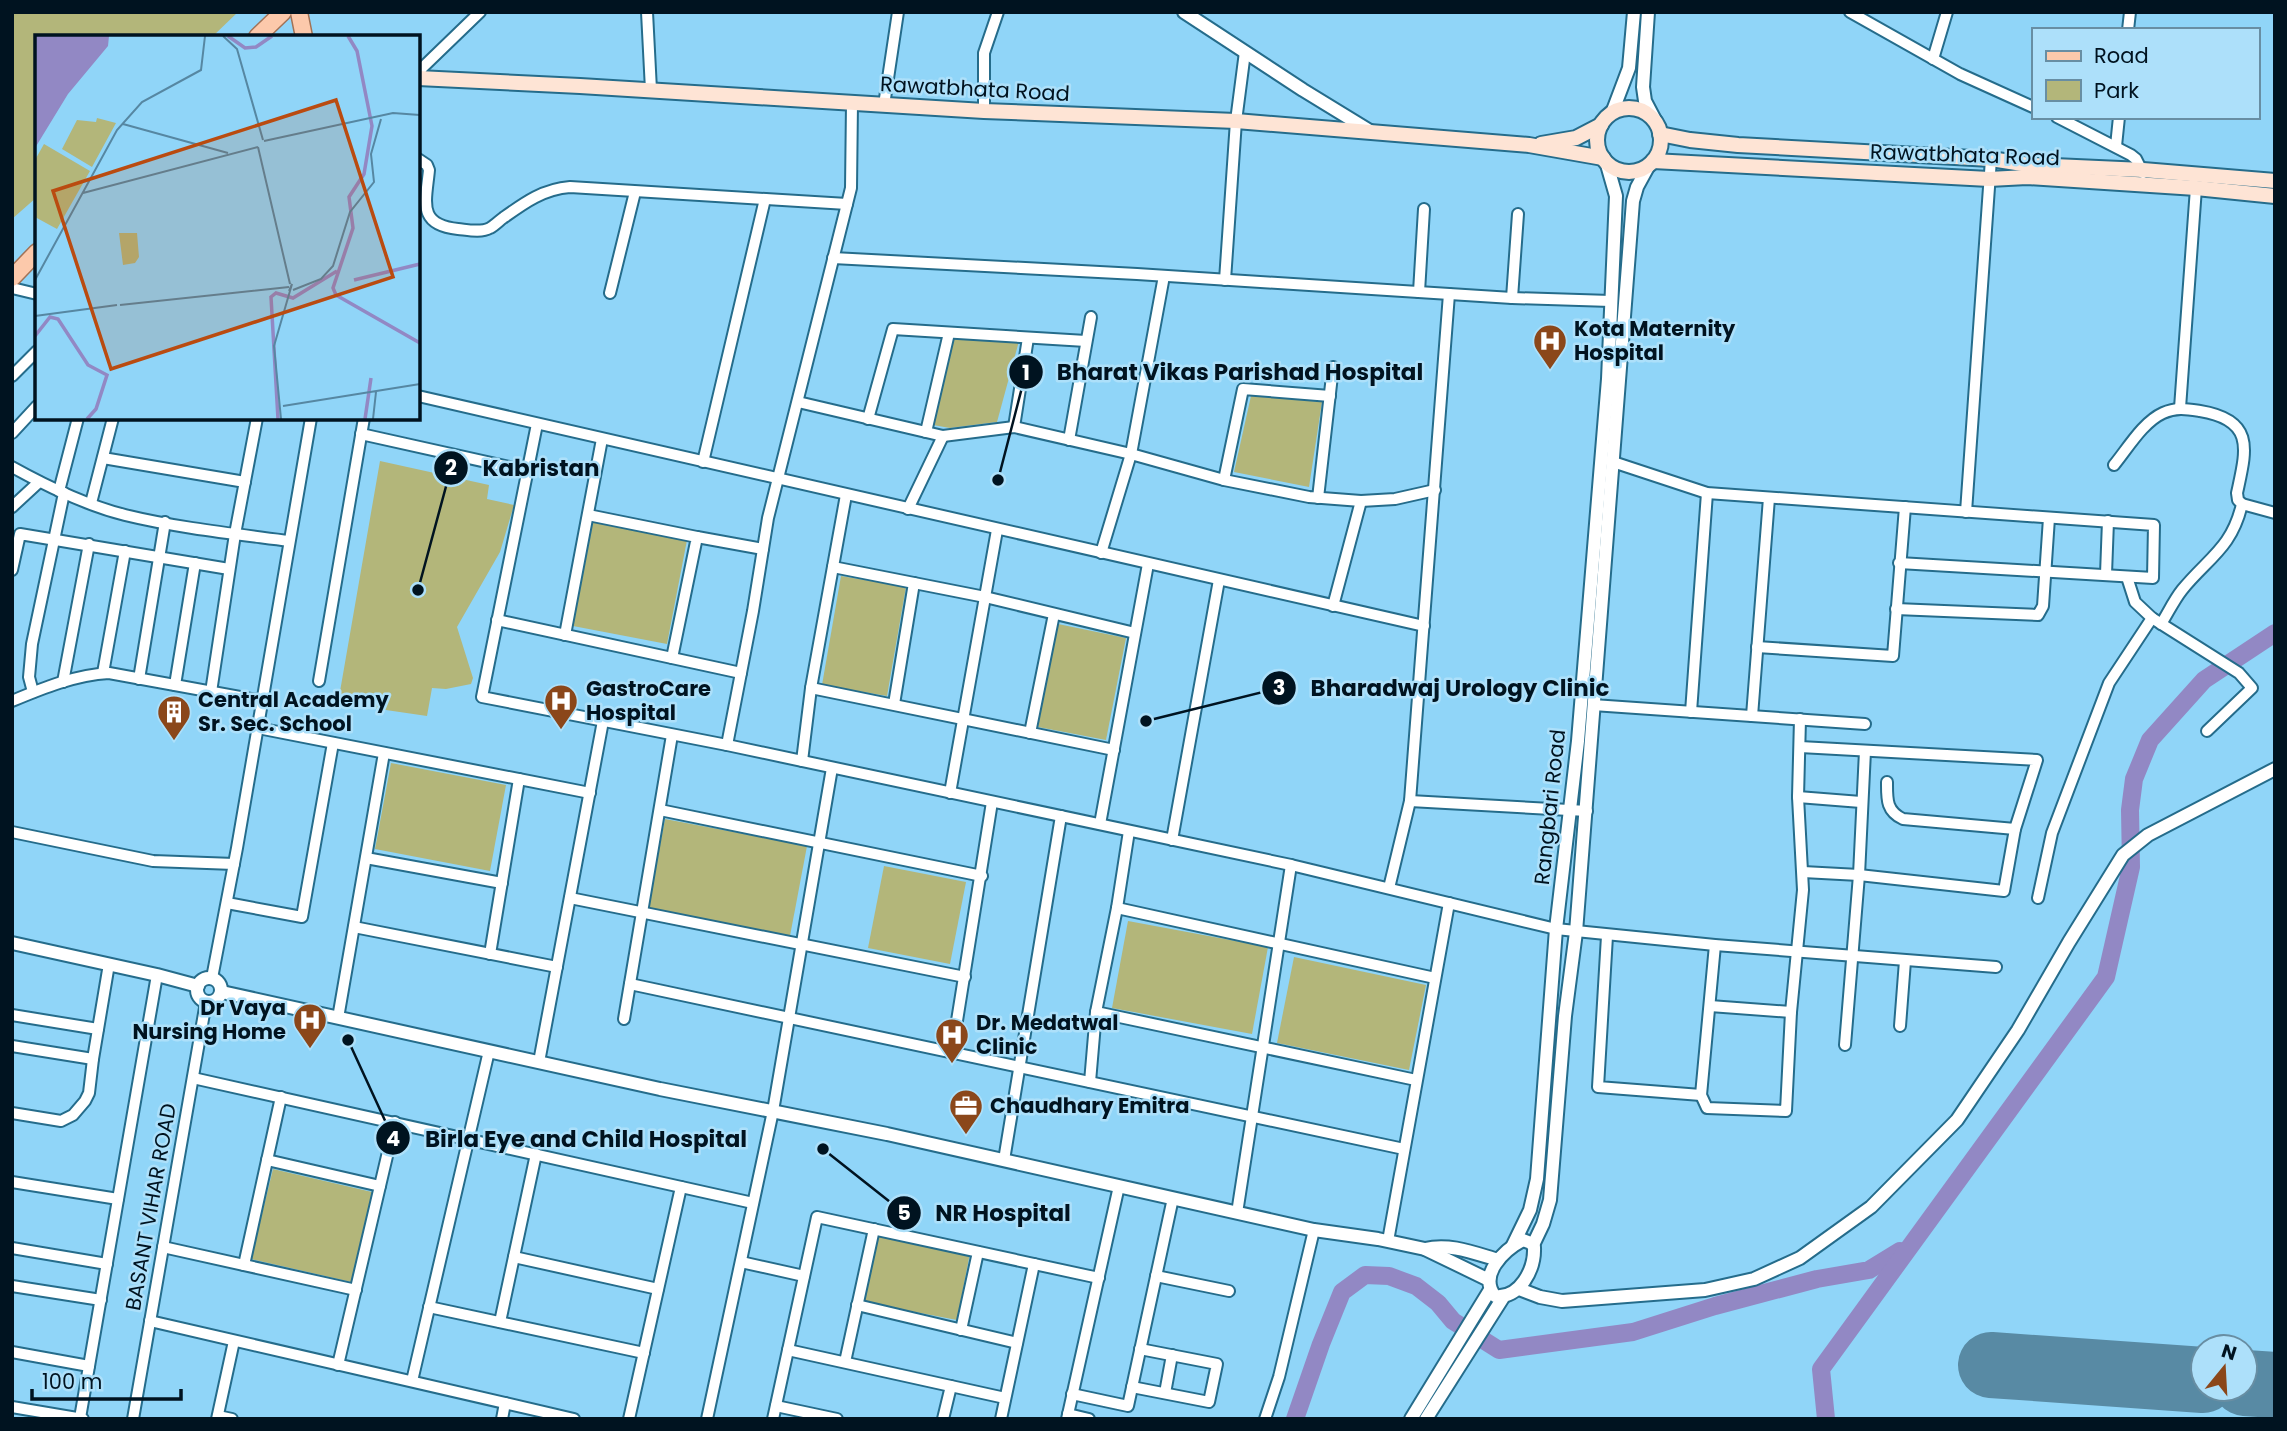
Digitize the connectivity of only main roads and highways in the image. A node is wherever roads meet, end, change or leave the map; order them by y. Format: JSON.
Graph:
{"nodes":[{"id":1,"x":283,"y":12,"type":"edge"},
{"id":2,"x":299,"y":12,"type":"edge"},
{"id":3,"x":259,"y":35,"type":"edge"},
{"id":4,"x":304,"y":35,"type":"edge"},
{"id":5,"x":420,"y":78,"type":"edge"},
{"id":6,"x":1645,"y":101,"type":"road end"},
{"id":7,"x":1601,"y":125,"type":"junction"},
{"id":8,"x":1658,"y":128,"type":"junction"},
{"id":9,"x":1690,"y":140,"type":"junction"},
{"id":10,"x":1529,"y":145,"type":"junction"},
{"id":11,"x":1605,"y":160,"type":"junction"},
{"id":12,"x":1651,"y":163,"type":"junction"},
{"id":13,"x":2144,"y":177,"type":"junction"},
{"id":14,"x":2275,"y":181,"type":"edge"},
{"id":15,"x":2275,"y":196,"type":"edge"},
{"id":16,"x":35,"y":254,"type":"edge"},
{"id":17,"x":12,"y":278,"type":"edge"}],
"edges":[{"from":1,"to":3,"type":"main road"},
{"from":2,"to":4,"type":"main road"},
{"from":5,"to":10,"type":"main road","name":"Rawatbhata Road"},
{"from":6,"to":9,"type":"main road"},
{"from":7,"to":8,"type":"main road"},
{"from":7,"to":10,"type":"main road","name":"Rawatbhata Road"},
{"from":7,"to":11,"type":"main road"},
{"from":8,"to":9,"type":"main road","name":"Rawatbhata Road"},
{"from":8,"to":12,"type":"main road"},
{"from":9,"to":13,"type":"main road","name":"Rawatbhata Road"},
{"from":10,"to":11,"type":"main road","name":"Rawatbhata Road"},
{"from":11,"to":12,"type":"main road"},
{"from":12,"to":13,"type":"main road","name":"Rawatbhata Road"},
{"from":13,"to":14,"type":"main road","name":"Rawatbhata Road"},
{"from":13,"to":15,"type":"main road","name":"Rawatbhata Road"},
{"from":16,"to":17,"type":"main road"}]}
